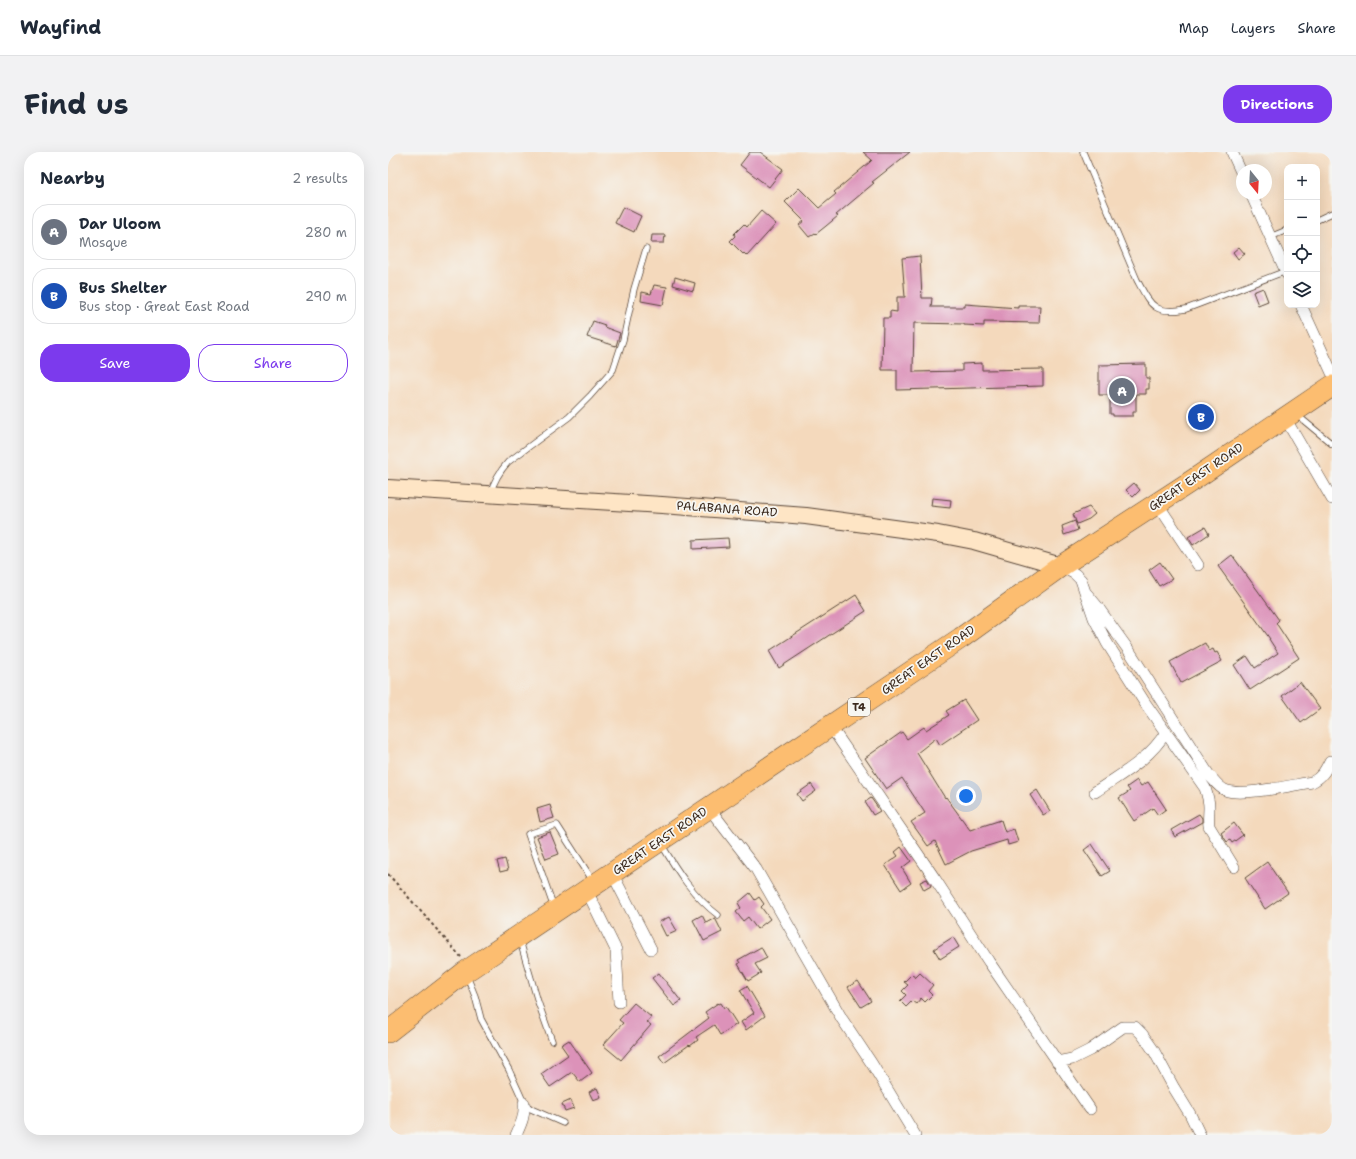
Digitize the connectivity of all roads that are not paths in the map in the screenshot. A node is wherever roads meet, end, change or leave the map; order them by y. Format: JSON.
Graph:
{"nodes":[{"id":1,"x":1083,"y":152,"type":"edge"},
{"id":2,"x":1232,"y":152,"type":"edge"},
{"id":3,"x":1237,"y":164,"type":"edge"},
{"id":4,"x":1254,"y":200,"type":"edge"},
{"id":5,"x":1332,"y":213,"type":"edge"},
{"id":6,"x":1320,"y":219,"type":"edge"},
{"id":7,"x":1284,"y":231,"type":"edge"},
{"id":8,"x":1270,"y":237,"type":"junction"},
{"id":9,"x":646,"y":249,"type":"dead end"},
{"id":10,"x":1284,"y":268,"type":"edge"},
{"id":11,"x":1284,"y":273,"type":"edge"},
{"id":12,"x":1302,"y":308,"type":"edge"},
{"id":13,"x":1332,"y":373,"type":"edge"},
{"id":14,"x":1332,"y":386,"type":"edge"},
{"id":15,"x":1290,"y":415,"type":"junction"},
{"id":16,"x":1332,"y":444,"type":"edge"},
{"id":17,"x":388,"y":488,"type":"edge"},
{"id":18,"x":490,"y":494,"type":"junction"},
{"id":19,"x":1332,"y":499,"type":"edge"},
{"id":20,"x":1156,"y":503,"type":"junction"},
{"id":21,"x":1198,"y":565,"type":"dead end"},
{"id":22,"x":1060,"y":566,"type":"junction"},
{"id":23,"x":1087,"y":594,"type":"junction"},
{"id":24,"x":831,"y":727,"type":"junction"},
{"id":25,"x":1166,"y":732,"type":"junction"},
{"id":26,"x":1330,"y":761,"type":"dead end"},
{"id":27,"x":1095,"y":792,"type":"dead end"},
{"id":28,"x":709,"y":808,"type":"junction"},
{"id":29,"x":659,"y":842,"type":"junction"},
{"id":30,"x":1234,"y":867,"type":"dead end"},
{"id":31,"x":598,"y":883,"type":"junction"},
{"id":32,"x":555,"y":912,"type":"junction"},
{"id":33,"x":718,"y":915,"type":"dead end"},
{"id":34,"x":518,"y":936,"type":"junction"},
{"id":35,"x":651,"y":949,"type":"dead end"},
{"id":36,"x":468,"y":971,"type":"junction"},
{"id":37,"x":619,"y":1002,"type":"dead end"},
{"id":38,"x":388,"y":1032,"type":"edge"},
{"id":39,"x":552,"y":1041,"type":"dead end"},
{"id":40,"x":1057,"y":1062,"type":"junction"},
{"id":41,"x":524,"y":1103,"type":"junction"},
{"id":42,"x":1090,"y":1109,"type":"dead end"},
{"id":43,"x":563,"y":1123,"type":"dead end"},
{"id":44,"x":516,"y":1135,"type":"edge"},
{"id":45,"x":915,"y":1135,"type":"edge"},
{"id":46,"x":1200,"y":1135,"type":"edge"}],
"edges":[{"from":1,"to":11,"type":"lane"},
{"from":2,"to":3,"type":"street"},
{"from":4,"to":8,"type":"street"},
{"from":5,"to":6,"type":"lane"},
{"from":7,"to":8,"type":"lane"},
{"from":8,"to":10,"type":"street"},
{"from":9,"to":18,"type":"lane"},
{"from":12,"to":13,"type":"street"},
{"from":14,"to":15,"type":"highway","name":"GREAT EAST ROAD","number":"T4"},
{"from":15,"to":16,"type":"lane"},
{"from":15,"to":19,"type":"street"},
{"from":15,"to":20,"type":"highway","name":"GREAT EAST ROAD","number":"T4"},
{"from":17,"to":18,"type":"street","name":"PALABANA ROAD"},
{"from":18,"to":22,"type":"street","name":"PALABANA ROAD"},
{"from":20,"to":21,"type":"street"},
{"from":20,"to":22,"type":"highway","name":"GREAT EAST ROAD","number":"T4"},
{"from":22,"to":23,"type":"street"},
{"from":22,"to":24,"type":"highway","name":"GREAT EAST ROAD","number":"T4"},
{"from":23,"to":25,"type":"street"},
{"from":23,"to":26,"type":"street"},
{"from":24,"to":28,"type":"highway","name":"GREAT EAST ROAD","number":"T4"},
{"from":24,"to":40,"type":"street"},
{"from":25,"to":27,"type":"street"},
{"from":25,"to":30,"type":"street"},
{"from":28,"to":29,"type":"highway","name":"GREAT EAST ROAD","number":"T4"},
{"from":28,"to":45,"type":"street"},
{"from":29,"to":31,"type":"highway","name":"GREAT EAST ROAD","number":"T4"},
{"from":29,"to":33,"type":"lane"},
{"from":31,"to":32,"type":"highway","name":"GREAT EAST ROAD","number":"T4"},
{"from":31,"to":32,"type":"lane"},
{"from":31,"to":35,"type":"street"},
{"from":31,"to":37,"type":"street"},
{"from":32,"to":34,"type":"highway","name":"GREAT EAST ROAD","number":"T4"},
{"from":34,"to":36,"type":"highway","name":"GREAT EAST ROAD","number":"T4"},
{"from":34,"to":39,"type":"lane"},
{"from":36,"to":38,"type":"highway","name":"GREAT EAST ROAD","number":"T4"},
{"from":36,"to":41,"type":"lane"},
{"from":40,"to":42,"type":"street"},
{"from":40,"to":46,"type":"street"},
{"from":41,"to":43,"type":"lane"},
{"from":41,"to":44,"type":"street"}]}
